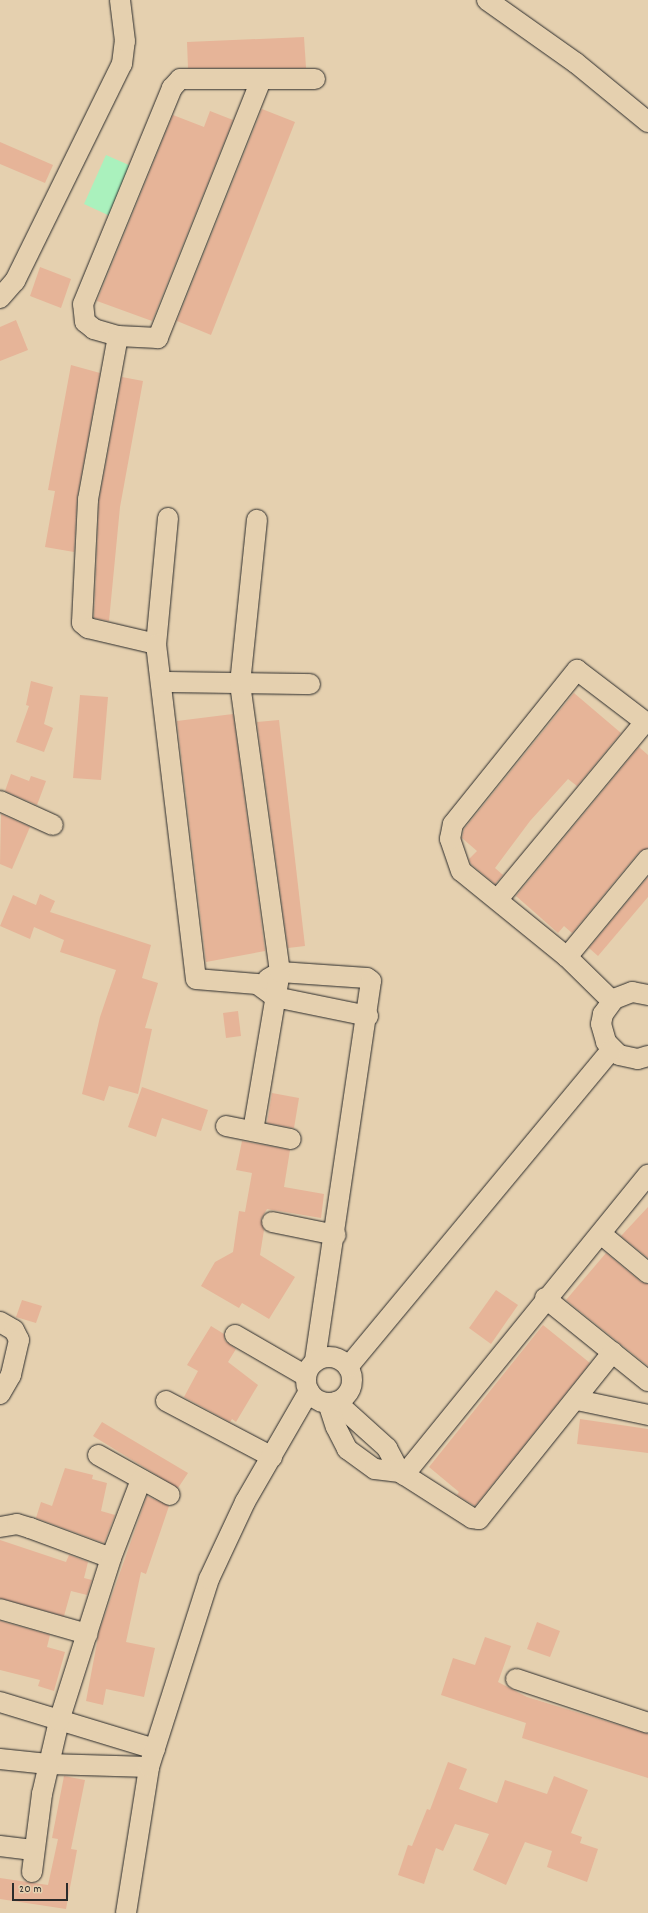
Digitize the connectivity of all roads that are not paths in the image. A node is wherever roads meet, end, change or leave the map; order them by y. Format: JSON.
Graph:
{"nodes":[{"id":1,"x":120,"y":0,"type":"edge"},
{"id":2,"x":494,"y":2,"type":"edge"},
{"id":3,"x":315,"y":79,"type":"dead end"},
{"id":4,"x":261,"y":80,"type":"junction"},
{"id":5,"x":648,"y":122,"type":"edge"},
{"id":6,"x":0,"y":298,"type":"edge"},
{"id":7,"x":118,"y":336,"type":"junction"},
{"id":8,"x":168,"y":518,"type":"dead end"},
{"id":9,"x":257,"y":520,"type":"dead end"},
{"id":10,"x":156,"y":644,"type":"junction"},
{"id":11,"x":161,"y":682,"type":"junction"},
{"id":12,"x":240,"y":684,"type":"junction"},
{"id":13,"x":310,"y":684,"type":"dead end"},
{"id":14,"x":647,"y":723,"type":"edge"},
{"id":15,"x":0,"y":801,"type":"edge"},
{"id":16,"x":53,"y":825,"type":"dead end"},
{"id":17,"x":648,"y":859,"type":"edge"},
{"id":18,"x":498,"y":899,"type":"junction"},
{"id":19,"x":568,"y":957,"type":"junction"},
{"id":20,"x":280,"y":972,"type":"junction"},
{"id":21,"x":257,"y":984,"type":"junction"},
{"id":22,"x":648,"y":994,"type":"edge"},
{"id":23,"x":275,"y":997,"type":"junction"},
{"id":24,"x":612,"y":1001,"type":"junction"},
{"id":25,"x":368,"y":1016,"type":"junction"},
{"id":26,"x":612,"y":1049,"type":"junction"},
{"id":27,"x":648,"y":1056,"type":"edge"},
{"id":28,"x":226,"y":1126,"type":"dead end"},
{"id":29,"x":253,"y":1131,"type":"junction"},
{"id":30,"x":290,"y":1139,"type":"dead end"},
{"id":31,"x":648,"y":1175,"type":"edge"},
{"id":32,"x":272,"y":1222,"type":"dead end"},
{"id":33,"x":601,"y":1234,"type":"junction"},
{"id":34,"x":336,"y":1235,"type":"junction"},
{"id":35,"x":648,"y":1273,"type":"edge"},
{"id":36,"x":545,"y":1298,"type":"junction"},
{"id":37,"x":0,"y":1322,"type":"edge"},
{"id":38,"x":235,"y":1335,"type":"dead end"},
{"id":39,"x":613,"y":1352,"type":"junction"},
{"id":40,"x":348,"y":1367,"type":"junction"},
{"id":41,"x":310,"y":1376,"type":"junction"},
{"id":42,"x":648,"y":1381,"type":"edge"},
{"id":43,"x":0,"y":1394,"type":"edge"},
{"id":44,"x":577,"y":1400,"type":"junction"},
{"id":45,"x":166,"y":1401,"type":"dead end"},
{"id":46,"x":332,"y":1403,"type":"junction"},
{"id":47,"x":648,"y":1415,"type":"edge"},
{"id":48,"x":98,"y":1455,"type":"dead end"},
{"id":49,"x":272,"y":1457,"type":"junction"},
{"id":50,"x":402,"y":1474,"type":"junction"},
{"id":51,"x":141,"y":1480,"type":"junction"},
{"id":52,"x":170,"y":1496,"type":"dead end"},
{"id":53,"x":0,"y":1527,"type":"edge"},
{"id":54,"x":111,"y":1558,"type":"junction"},
{"id":55,"x":0,"y":1609,"type":"edge"},
{"id":56,"x":87,"y":1634,"type":"junction"},
{"id":57,"x":516,"y":1679,"type":"dead end"},
{"id":58,"x":0,"y":1702,"type":"edge"},
{"id":59,"x":59,"y":1721,"type":"junction"},
{"id":60,"x":648,"y":1723,"type":"edge"},
{"id":61,"x":152,"y":1758,"type":"junction"},
{"id":62,"x":0,"y":1759,"type":"edge"},
{"id":63,"x":48,"y":1764,"type":"junction"},
{"id":64,"x":0,"y":1846,"type":"edge"},
{"id":65,"x":33,"y":1850,"type":"junction"},
{"id":66,"x":32,"y":1872,"type":"dead end"},
{"id":67,"x":126,"y":1913,"type":"edge"}],
"edges":[{"from":1,"to":6,"type":"street"},
{"from":2,"to":5,"type":"street"},
{"from":3,"to":4,"type":"street"},
{"from":4,"to":7,"type":"street"},
{"from":4,"to":7,"type":"street"},
{"from":7,"to":10,"type":"street"},
{"from":8,"to":10,"type":"street"},
{"from":9,"to":12,"type":"street"},
{"from":10,"to":11,"type":"street"},
{"from":11,"to":12,"type":"street"},
{"from":11,"to":21,"type":"street"},
{"from":12,"to":13,"type":"street"},
{"from":12,"to":20,"type":"street"},
{"from":14,"to":18,"type":"street"},
{"from":14,"to":18,"type":"street"},
{"from":15,"to":16,"type":"street"},
{"from":17,"to":19,"type":"street"},
{"from":18,"to":19,"type":"street"},
{"from":19,"to":24,"type":"street"},
{"from":20,"to":21,"type":"street"},
{"from":20,"to":23,"type":"street"},
{"from":20,"to":25,"type":"street"},
{"from":21,"to":23,"type":"street"},
{"from":22,"to":24,"type":"street"},
{"from":23,"to":25,"type":"street"},
{"from":23,"to":29,"type":"street"},
{"from":24,"to":26,"type":"street"},
{"from":25,"to":34,"type":"street"},
{"from":26,"to":27,"type":"street"},
{"from":26,"to":40,"type":"street"},
{"from":28,"to":29,"type":"street"},
{"from":29,"to":30,"type":"street"},
{"from":31,"to":33,"type":"street"},
{"from":32,"to":34,"type":"street"},
{"from":33,"to":35,"type":"street"},
{"from":33,"to":36,"type":"street"},
{"from":34,"to":41,"type":"street"},
{"from":36,"to":39,"type":"street"},
{"from":36,"to":50,"type":"street"},
{"from":37,"to":43,"type":"street"},
{"from":38,"to":41,"type":"street"},
{"from":39,"to":42,"type":"street"},
{"from":39,"to":44,"type":"street"},
{"from":40,"to":41,"type":"street"},
{"from":40,"to":46,"type":"street"},
{"from":41,"to":46,"type":"street"},
{"from":41,"to":49,"type":"street"},
{"from":44,"to":47,"type":"street"},
{"from":44,"to":50,"type":"street"},
{"from":45,"to":49,"type":"street"},
{"from":46,"to":50,"type":"street"},
{"from":46,"to":50,"type":"street"},
{"from":48,"to":51,"type":"street"},
{"from":49,"to":61,"type":"street"},
{"from":51,"to":52,"type":"street"},
{"from":51,"to":54,"type":"street"},
{"from":53,"to":54,"type":"street"},
{"from":54,"to":56,"type":"street"},
{"from":55,"to":56,"type":"street"},
{"from":56,"to":59,"type":"street"},
{"from":57,"to":60,"type":"street"},
{"from":58,"to":59,"type":"street"},
{"from":59,"to":61,"type":"street"},
{"from":59,"to":63,"type":"street"},
{"from":61,"to":63,"type":"street"},
{"from":61,"to":67,"type":"street"},
{"from":62,"to":63,"type":"street"},
{"from":63,"to":65,"type":"street"},
{"from":64,"to":65,"type":"street"},
{"from":65,"to":66,"type":"street"}]}
